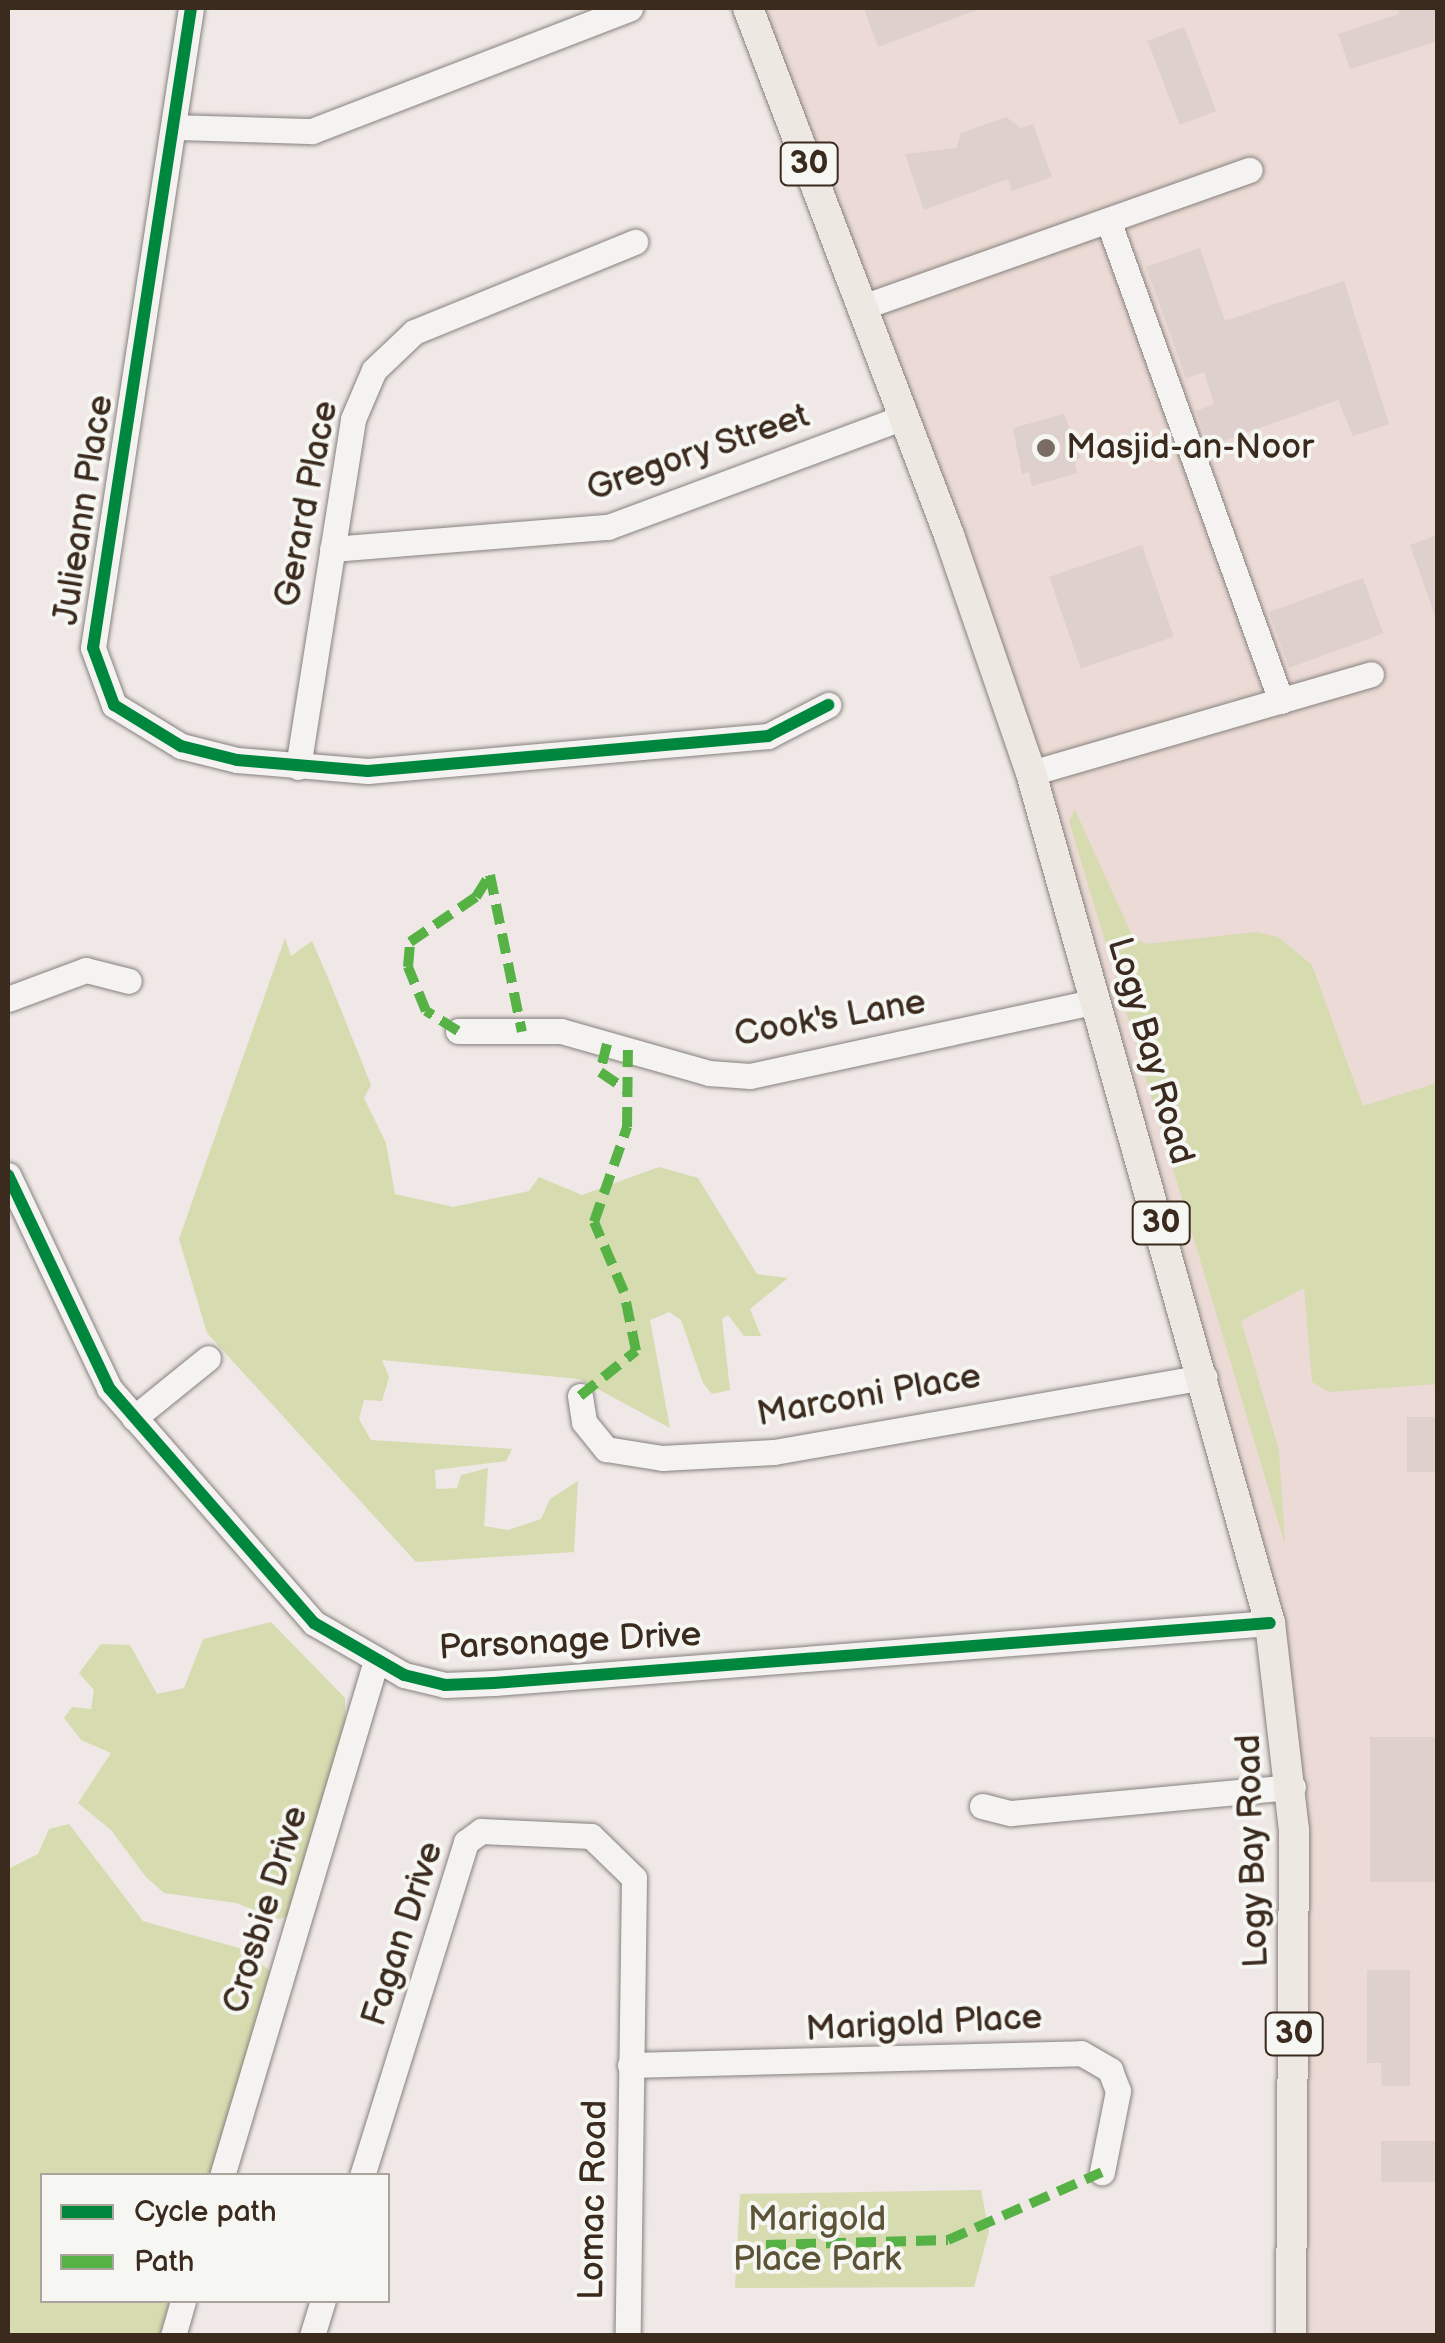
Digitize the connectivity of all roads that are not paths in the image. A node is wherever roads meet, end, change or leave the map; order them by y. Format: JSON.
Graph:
{"nodes":[{"id":1,"x":192,"y":8,"type":"edge"},
{"id":2,"x":630,"y":8,"type":"edge"},
{"id":3,"x":748,"y":8,"type":"edge"},
{"id":4,"x":176,"y":127,"type":"junction"},
{"id":5,"x":1250,"y":170,"type":"dead end"},
{"id":6,"x":1108,"y":223,"type":"junction"},
{"id":7,"x":635,"y":242,"type":"dead end"},
{"id":8,"x":865,"y":306,"type":"junction"},
{"id":9,"x":904,"y":417,"type":"junction"},
{"id":10,"x":332,"y":550,"type":"junction"},
{"id":11,"x":1371,"y":674,"type":"dead end"},
{"id":12,"x":1282,"y":701,"type":"junction"},
{"id":13,"x":828,"y":705,"type":"dead end"},
{"id":14,"x":298,"y":767,"type":"junction"},
{"id":15,"x":1031,"y":773,"type":"junction"},
{"id":16,"x":130,"y":981,"type":"dead end"},
{"id":17,"x":8,"y":999,"type":"edge"},
{"id":18,"x":1097,"y":1001,"type":"junction"},
{"id":19,"x":458,"y":1032,"type":"dead end"},
{"id":20,"x":8,"y":1176,"type":"edge"},
{"id":21,"x":208,"y":1358,"type":"dead end"},
{"id":22,"x":1204,"y":1377,"type":"junction"},
{"id":23,"x":580,"y":1396,"type":"dead end"},
{"id":24,"x":134,"y":1418,"type":"junction"},
{"id":25,"x":1270,"y":1623,"type":"junction"},
{"id":26,"x":376,"y":1664,"type":"junction"},
{"id":27,"x":1292,"y":1787,"type":"junction"},
{"id":28,"x":982,"y":1806,"type":"dead end"},
{"id":29,"x":630,"y":2065,"type":"junction"},
{"id":30,"x":1102,"y":2172,"type":"dead end"},
{"id":31,"x":223,"y":2173,"type":"edge"},
{"id":32,"x":363,"y":2173,"type":"edge"},
{"id":33,"x":182,"y":2303,"type":"edge"},
{"id":34,"x":322,"y":2303,"type":"edge"},
{"id":35,"x":172,"y":2336,"type":"edge"},
{"id":36,"x":312,"y":2336,"type":"edge"},
{"id":37,"x":628,"y":2336,"type":"edge"},
{"id":38,"x":1291,"y":2336,"type":"edge"}],
"edges":[{"from":1,"to":4,"type":"street","name":"Julieann Place"},
{"from":2,"to":4,"type":"street"},
{"from":3,"to":8,"type":"main road","name":"Logy Bay Road","number":"30"},
{"from":4,"to":14,"type":"street","name":"Julieann Place"},
{"from":5,"to":6,"type":"street"},
{"from":6,"to":8,"type":"street"},
{"from":6,"to":12,"type":"street"},
{"from":7,"to":10,"type":"street","name":"Gerard Place"},
{"from":8,"to":9,"type":"main road","name":"Logy Bay Road","number":"30"},
{"from":9,"to":10,"type":"street","name":"Gregory Street"},
{"from":9,"to":15,"type":"main road","name":"Logy Bay Road","number":"30"},
{"from":10,"to":14,"type":"street","name":"Gerard Place"},
{"from":11,"to":12,"type":"street"},
{"from":12,"to":15,"type":"street"},
{"from":13,"to":14,"type":"street","name":"Julieann Place"},
{"from":15,"to":18,"type":"main road","name":"Logy Bay Road","number":"30"},
{"from":16,"to":17,"type":"street"},
{"from":18,"to":19,"type":"street","name":"Cook's Lane"},
{"from":18,"to":22,"type":"main road","name":"Logy Bay Road","number":"30"},
{"from":20,"to":24,"type":"street","name":"Parsonage Drive"},
{"from":21,"to":24,"type":"street"},
{"from":22,"to":23,"type":"street","name":"Marconi Place"},
{"from":22,"to":25,"type":"main road","name":"Logy Bay Road","number":"30"},
{"from":24,"to":26,"type":"street","name":"Parsonage Drive"},
{"from":25,"to":26,"type":"street","name":"Parsonage Drive"},
{"from":25,"to":27,"type":"main road","name":"Logy Bay Road","number":"30"},
{"from":26,"to":31,"type":"street","name":"Crosbie Drive"},
{"from":27,"to":28,"type":"street"},
{"from":27,"to":38,"type":"main road","name":"Logy Bay Road","number":"30"},
{"from":29,"to":30,"type":"street","name":"Marigold Place"},
{"from":29,"to":32,"type":"street","name":"Fagan Drive"},
{"from":29,"to":37,"type":"street","name":"Lomac Road"},
{"from":33,"to":35,"type":"street"},
{"from":34,"to":36,"type":"street"}]}
